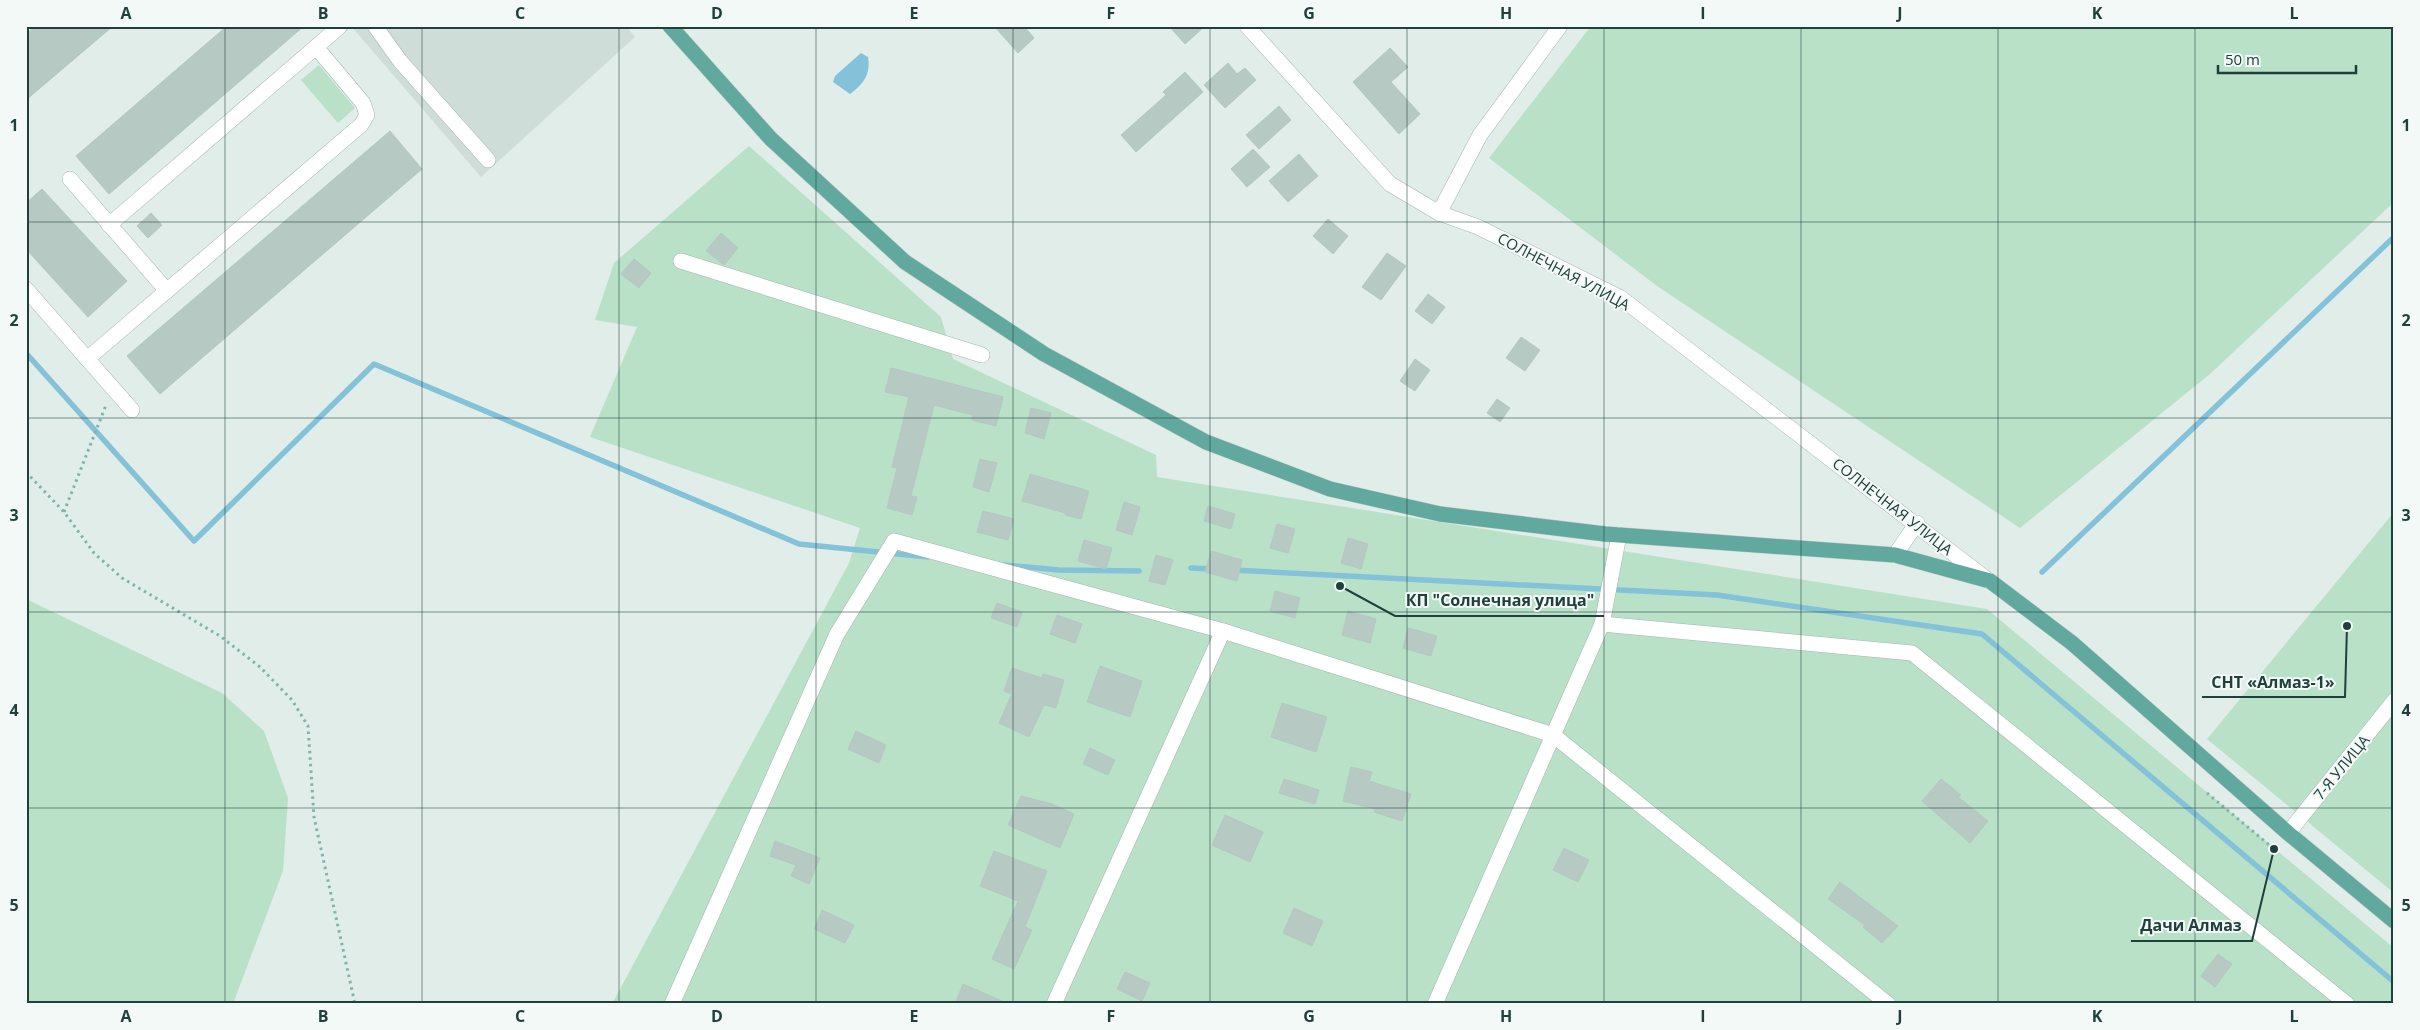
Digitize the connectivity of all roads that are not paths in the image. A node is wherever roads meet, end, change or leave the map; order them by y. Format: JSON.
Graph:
{"nodes":[{"id":1,"x":340,"y":26,"type":"edge"},
{"id":2,"x":375,"y":26,"type":"edge"},
{"id":3,"x":670,"y":26,"type":"edge"},
{"id":4,"x":1247,"y":26,"type":"edge"},
{"id":5,"x":1560,"y":26,"type":"edge"},
{"id":6,"x":316,"y":47,"type":"junction"},
{"id":7,"x":488,"y":160,"type":"dead end"},
{"id":8,"x":70,"y":179,"type":"dead end"},
{"id":9,"x":1439,"y":213,"type":"junction"},
{"id":10,"x":110,"y":225,"type":"junction"},
{"id":11,"x":681,"y":261,"type":"dead end"},
{"id":12,"x":26,"y":289,"type":"edge"},
{"id":13,"x":167,"y":291,"type":"junction"},
{"id":14,"x":982,"y":355,"type":"dead end"},
{"id":15,"x":87,"y":359,"type":"junction"},
{"id":16,"x":132,"y":410,"type":"dead end"},
{"id":17,"x":1917,"y":524,"type":"junction"},
{"id":18,"x":1619,"y":535,"type":"junction"},
{"id":19,"x":1895,"y":555,"type":"junction"},
{"id":20,"x":1990,"y":582,"type":"junction"},
{"id":21,"x":1602,"y":624,"type":"junction"},
{"id":22,"x":1223,"y":631,"type":"junction"},
{"id":23,"x":2394,"y":701,"type":"edge"},
{"id":24,"x":1553,"y":735,"type":"junction"},
{"id":25,"x":2288,"y":833,"type":"junction"},
{"id":26,"x":2394,"y":921,"type":"edge"},
{"id":27,"x":672,"y":1004,"type":"edge"},
{"id":28,"x":1054,"y":1004,"type":"edge"},
{"id":29,"x":1435,"y":1004,"type":"edge"},
{"id":30,"x":1888,"y":1004,"type":"edge"},
{"id":31,"x":2347,"y":1004,"type":"edge"}],
"edges":[{"from":1,"to":6,"type":"street"},
{"from":2,"to":7,"type":"street"},
{"from":3,"to":18,"type":"main road"},
{"from":4,"to":9,"type":"street","name":"СОЛНЕЧНАЯ УЛИЦА"},
{"from":5,"to":9,"type":"street"},
{"from":6,"to":10,"type":"street"},
{"from":6,"to":13,"type":"street"},
{"from":8,"to":10,"type":"street"},
{"from":9,"to":17,"type":"street","name":"СОЛНЕЧНАЯ УЛИЦА"},
{"from":10,"to":13,"type":"street"},
{"from":11,"to":14,"type":"street"},
{"from":12,"to":15,"type":"street"},
{"from":13,"to":15,"type":"street"},
{"from":15,"to":16,"type":"street"},
{"from":17,"to":19,"type":"street"},
{"from":17,"to":20,"type":"street","name":"СОЛНЕЧНАЯ УЛИЦА"},
{"from":18,"to":19,"type":"main road"},
{"from":18,"to":21,"type":"street"},
{"from":19,"to":20,"type":"main road"},
{"from":20,"to":25,"type":"main road"},
{"from":21,"to":24,"type":"street"},
{"from":21,"to":31,"type":"street"},
{"from":22,"to":24,"type":"street"},
{"from":22,"to":27,"type":"street"},
{"from":22,"to":28,"type":"street"},
{"from":23,"to":25,"type":"street","name":"7-Я УЛИЦА"},
{"from":24,"to":29,"type":"street"},
{"from":24,"to":30,"type":"street"},
{"from":25,"to":26,"type":"main road"}]}
